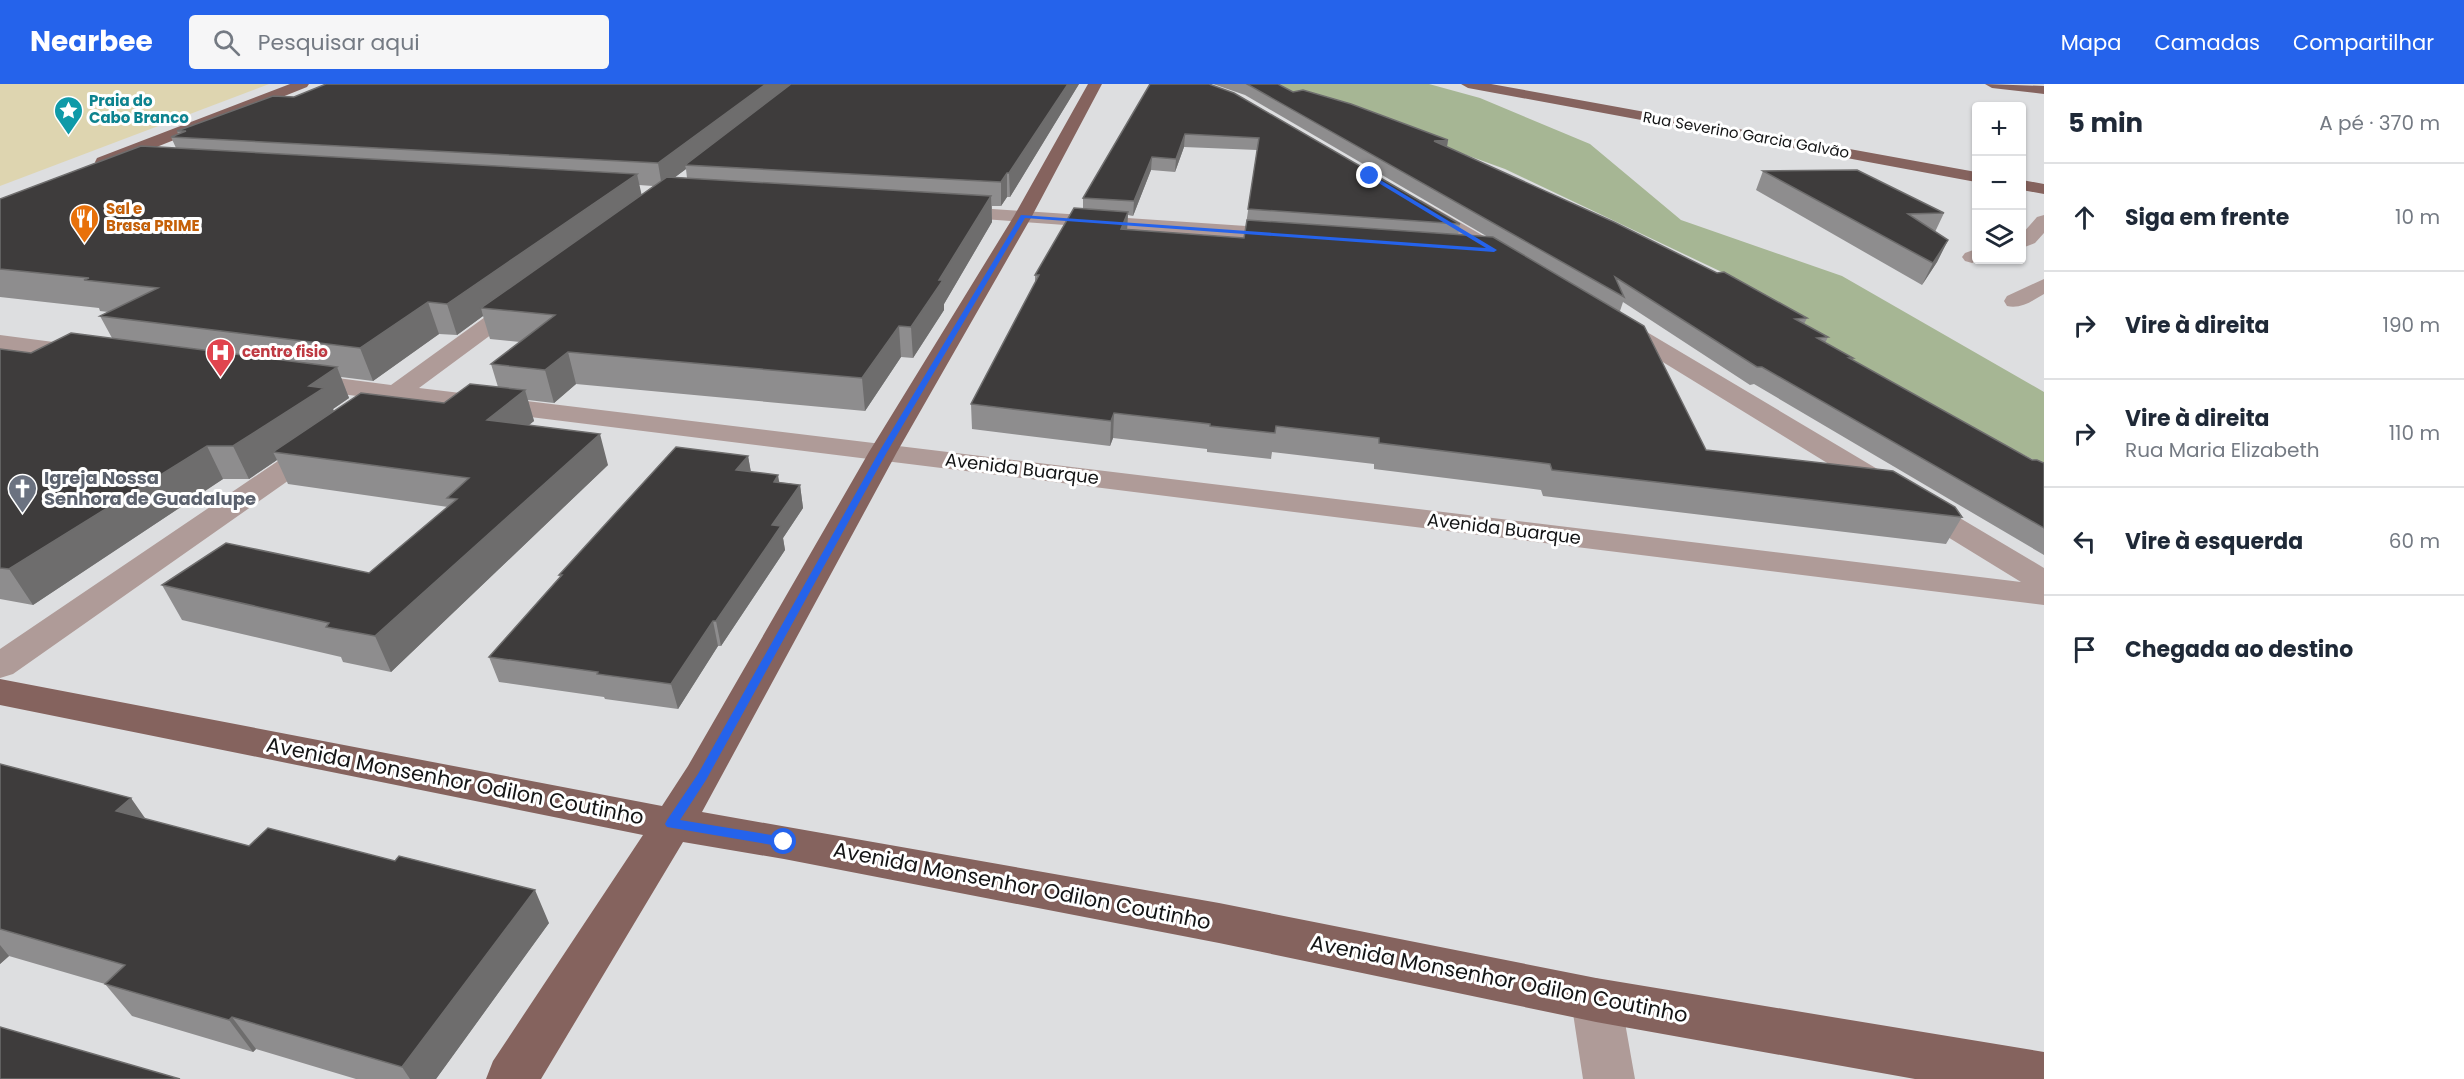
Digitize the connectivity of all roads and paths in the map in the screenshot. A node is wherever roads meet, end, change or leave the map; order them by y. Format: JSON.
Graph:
{"nodes":[{"id":1,"x":302,"y":84,"type":"edge"},
{"id":2,"x":1095,"y":84,"type":"edge"},
{"id":3,"x":1468,"y":84,"type":"edge"},
{"id":4,"x":1992,"y":84,"type":"edge"},
{"id":5,"x":2033,"y":87,"type":"edge"},
{"id":6,"x":1581,"y":88,"type":"dead end"},
{"id":7,"x":1666,"y":120,"type":"junction"},
{"id":8,"x":106,"y":161,"type":"junction"},
{"id":9,"x":147,"y":164,"type":"edge"},
{"id":10,"x":86,"y":168,"type":"edge"},
{"id":11,"x":1972,"y":176,"type":"edge"},
{"id":12,"x":2026,"y":186,"type":"edge"},
{"id":13,"x":2044,"y":189,"type":"edge"},
{"id":14,"x":1399,"y":193,"type":"edge"},
{"id":15,"x":928,"y":211,"type":"edge"},
{"id":16,"x":1023,"y":216,"type":"junction"},
{"id":17,"x":2044,"y":220,"type":"edge"},
{"id":18,"x":1306,"y":236,"type":"edge"},
{"id":19,"x":2026,"y":240,"type":"edge"},
{"id":20,"x":1447,"y":247,"type":"edge"},
{"id":21,"x":1494,"y":250,"type":"junction"},
{"id":22,"x":1525,"y":268,"type":"edge"},
{"id":23,"x":2044,"y":285,"type":"edge"},
{"id":24,"x":540,"y":288,"type":"edge"},
{"id":25,"x":2014,"y":301,"type":"dead end"},
{"id":26,"x":1596,"y":311,"type":"edge"},
{"id":27,"x":0,"y":342,"type":"edge"},
{"id":28,"x":105,"y":356,"type":"edge"},
{"id":29,"x":268,"y":377,"type":"edge"},
{"id":30,"x":396,"y":394,"type":"junction"},
{"id":31,"x":366,"y":414,"type":"edge"},
{"id":32,"x":337,"y":434,"type":"edge"},
{"id":33,"x":883,"y":452,"type":"junction"},
{"id":34,"x":2044,"y":582,"type":"edge"},
{"id":35,"x":2044,"y":595,"type":"edge"},
{"id":36,"x":0,"y":666,"type":"edge"},
{"id":37,"x":0,"y":692,"type":"edge"},
{"id":38,"x":672,"y":824,"type":"junction"},
{"id":39,"x":1596,"y":1000,"type":"junction"},
{"id":40,"x":2044,"y":1077,"type":"edge"},
{"id":41,"x":512,"y":1079,"type":"edge"},
{"id":42,"x":1609,"y":1079,"type":"edge"}],
"edges":[{"from":1,"to":8,"type":"main road"},
{"from":2,"to":16,"type":"main road"},
{"from":3,"to":7,"type":"main road","name":"Rua Severino Garcia Galvão"},
{"from":4,"to":5,"type":"main road"},
{"from":6,"to":7,"type":"main road"},
{"from":7,"to":11,"type":"main road","name":"Rua Severino Garcia Galvão"},
{"from":8,"to":9,"type":"street"},
{"from":8,"to":10,"type":"main road"},
{"from":12,"to":13,"type":"main road"},
{"from":14,"to":21,"type":"street"},
{"from":15,"to":16,"type":"street"},
{"from":16,"to":18,"type":"street"},
{"from":16,"to":33,"type":"main road"},
{"from":17,"to":19,"type":"street"},
{"from":20,"to":21,"type":"street"},
{"from":21,"to":22,"type":"street"},
{"from":23,"to":25,"type":"street"},
{"from":24,"to":30,"type":"street"},
{"from":26,"to":34,"type":"street"},
{"from":27,"to":28,"type":"street"},
{"from":29,"to":30,"type":"street","name":"Avenida Buarque"},
{"from":30,"to":31,"type":"street"},
{"from":30,"to":33,"type":"street","name":"Avenida Buarque"},
{"from":32,"to":36,"type":"street"},
{"from":33,"to":35,"type":"street","name":"Avenida Buarque"},
{"from":33,"to":38,"type":"main road"},
{"from":37,"to":38,"type":"main road","name":"Avenida Monsenhor Odilon Coutinho"},
{"from":38,"to":39,"type":"main road","name":"Avenida Monsenhor Odilon Coutinho"},
{"from":38,"to":41,"type":"main road"},
{"from":39,"to":40,"type":"main road","name":"Avenida Monsenhor Odilon Coutinho"},
{"from":39,"to":42,"type":"street"}]}
